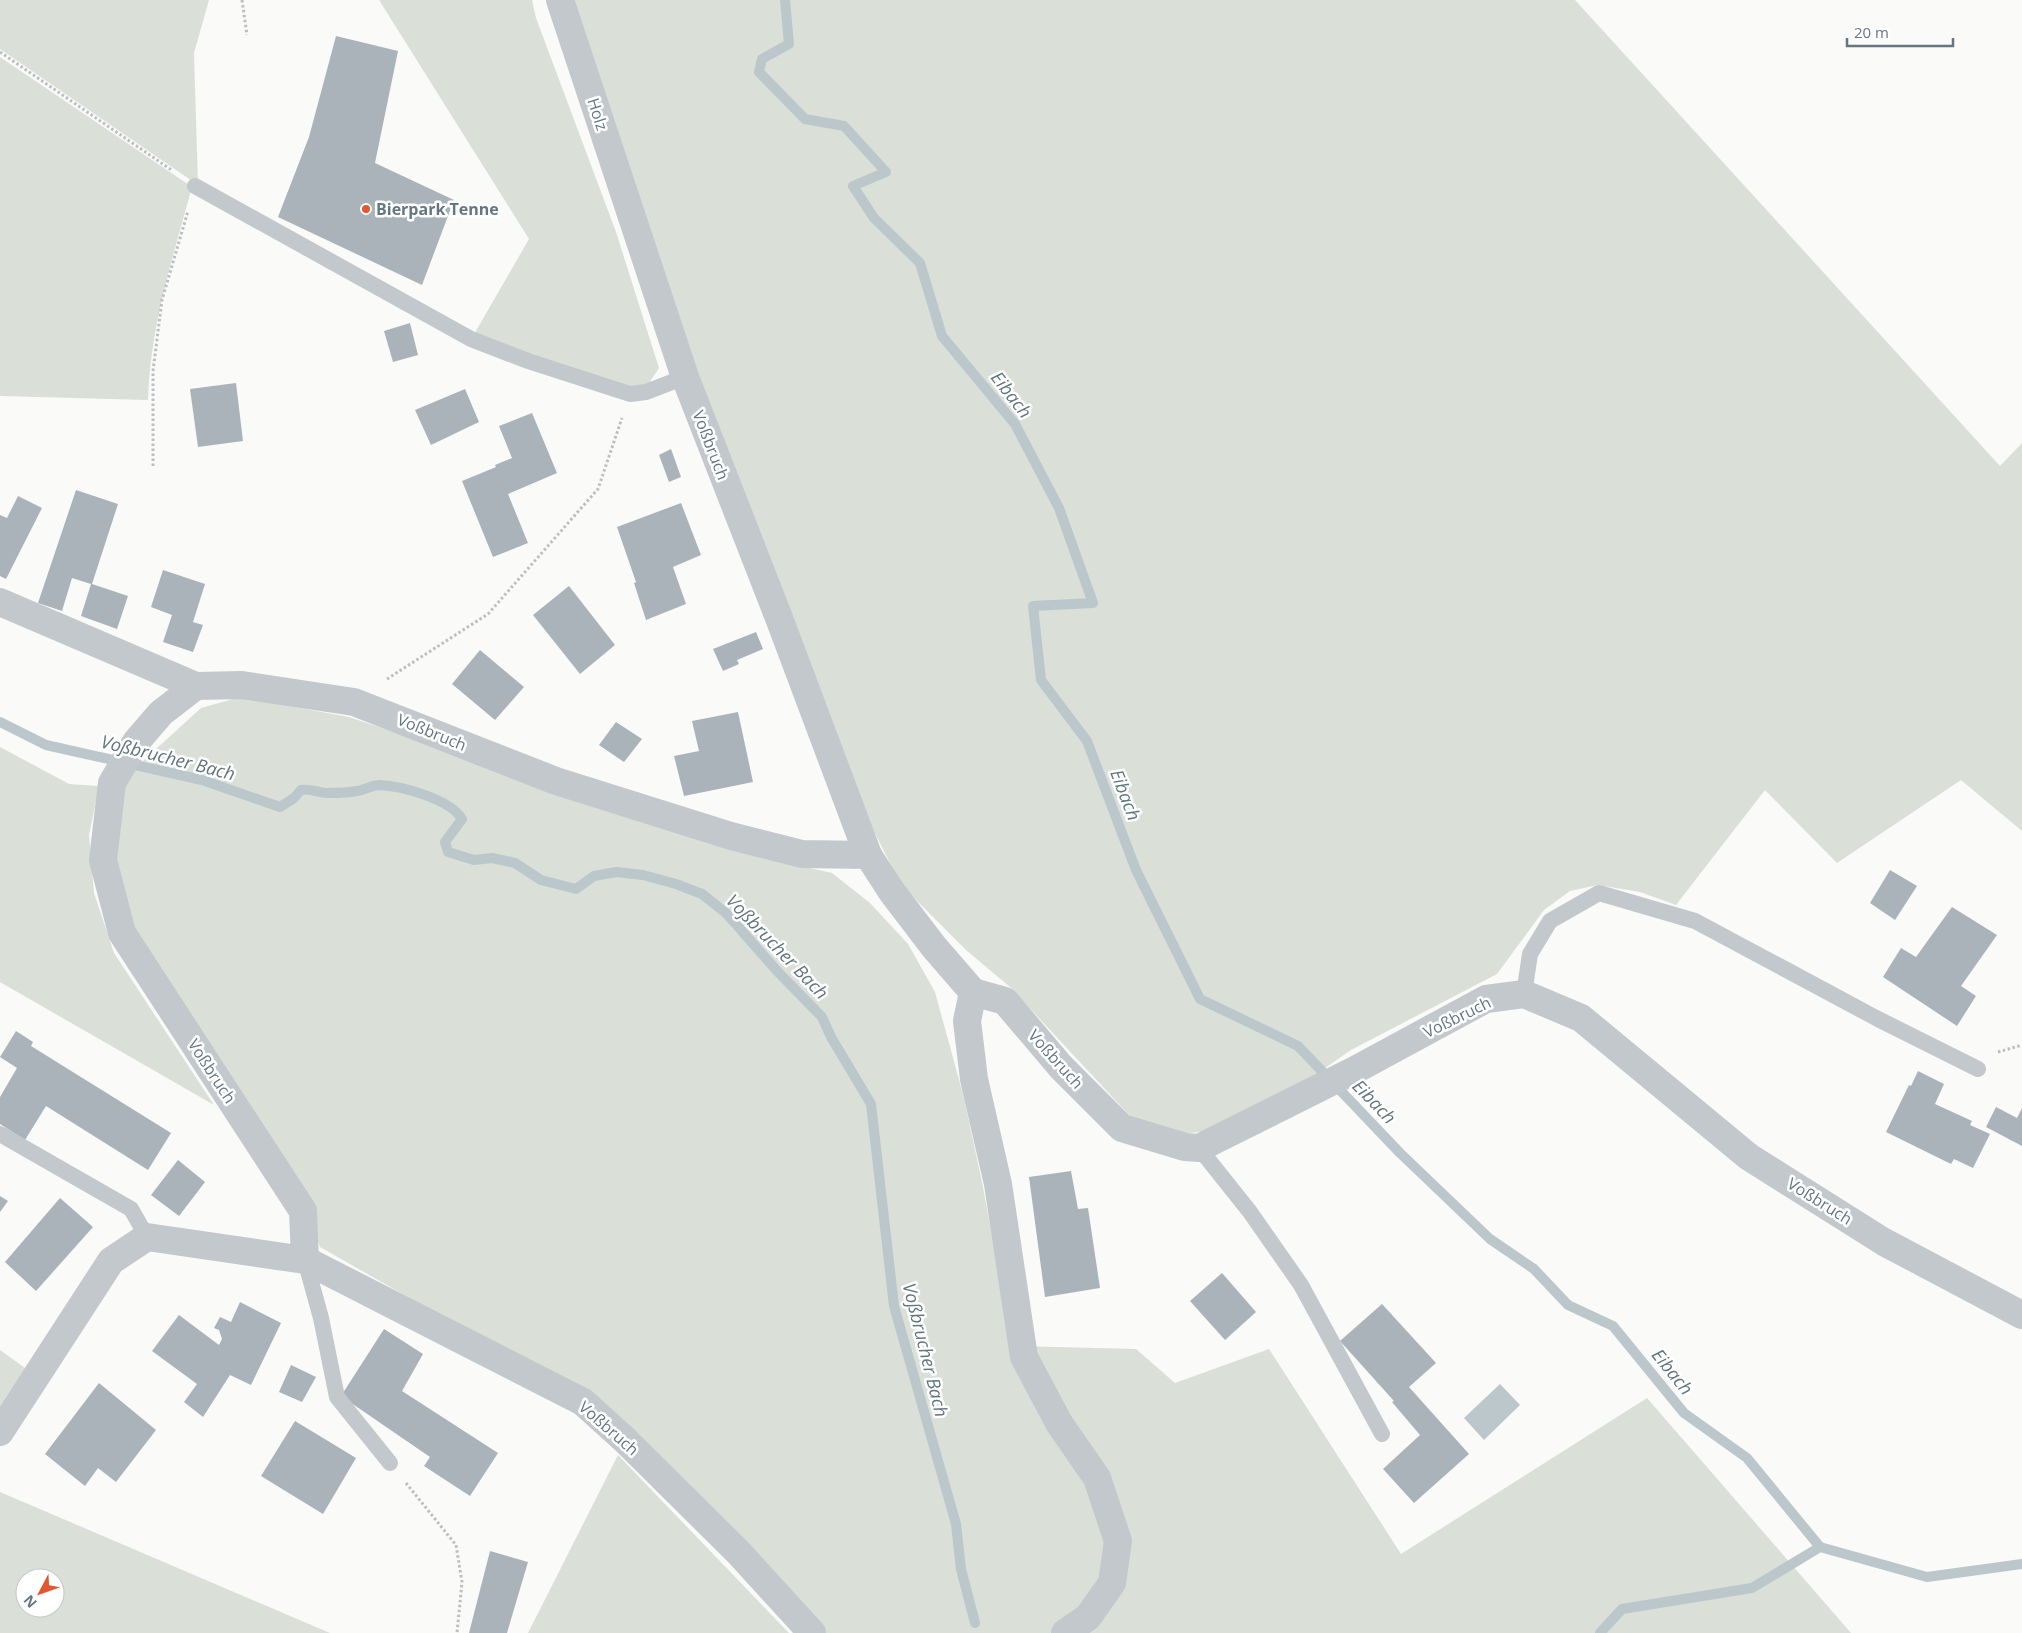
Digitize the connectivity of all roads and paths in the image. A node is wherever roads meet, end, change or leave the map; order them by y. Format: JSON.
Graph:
{"nodes":[{"id":1,"x":242,"y":0,"type":"edge"},
{"id":2,"x":560,"y":0,"type":"edge"},
{"id":3,"x":247,"y":35,"type":"dead end"},
{"id":4,"x":0,"y":52,"type":"edge"},
{"id":5,"x":194,"y":186,"type":"junction"},
{"id":6,"x":636,"y":229,"type":"joint"},
{"id":7,"x":685,"y":377,"type":"junction"},
{"id":8,"x":630,"y":394,"type":"junction"},
{"id":9,"x":153,"y":466,"type":"dead end"},
{"id":10,"x":0,"y":602,"type":"edge"},
{"id":11,"x":196,"y":686,"type":"junction"},
{"id":12,"x":354,"y":702,"type":"junction"},
{"id":13,"x":868,"y":855,"type":"junction"},
{"id":14,"x":973,"y":992,"type":"junction"},
{"id":15,"x":1524,"y":994,"type":"junction"},
{"id":16,"x":1978,"y":1069,"type":"dead end"},
{"id":17,"x":0,"y":1134,"type":"edge"},
{"id":18,"x":1199,"y":1148,"type":"junction"},
{"id":19,"x":147,"y":1237,"type":"junction"},
{"id":20,"x":305,"y":1260,"type":"junction"},
{"id":21,"x":2021,"y":1315,"type":"edge"},
{"id":22,"x":0,"y":1432,"type":"edge"},
{"id":23,"x":1382,"y":1434,"type":"dead end"},
{"id":24,"x":390,"y":1463,"type":"joint"},
{"id":25,"x":456,"y":1633,"type":"edge"},
{"id":26,"x":812,"y":1633,"type":"edge"},
{"id":27,"x":1065,"y":1633,"type":"edge"}],
"edges":[{"from":1,"to":3,"type":"path"},
{"from":2,"to":6,"type":"street","name":"Holz"},
{"from":4,"to":5,"type":"path"},
{"from":5,"to":8,"type":"lane"},
{"from":5,"to":9,"type":"path"},
{"from":6,"to":7,"type":"street","name":"Voßbruch"},
{"from":7,"to":8,"type":"lane"},
{"from":7,"to":13,"type":"street","name":"Voßbruch"},
{"from":8,"to":12,"type":"path"},
{"from":10,"to":11,"type":"street","name":"Voßbruch"},
{"from":11,"to":12,"type":"street","name":"Voßbruch"},
{"from":11,"to":20,"type":"street","name":"Voßbruch"},
{"from":12,"to":13,"type":"street","name":"Voßbruch"},
{"from":13,"to":14,"type":"street","name":"Voßbruch"},
{"from":14,"to":18,"type":"street","name":"Voßbruch"},
{"from":14,"to":27,"type":"street"},
{"from":15,"to":16,"type":"lane"},
{"from":15,"to":18,"type":"street","name":"Voßbruch"},
{"from":15,"to":21,"type":"street","name":"Voßbruch"},
{"from":17,"to":19,"type":"lane"},
{"from":18,"to":23,"type":"lane"},
{"from":19,"to":20,"type":"street","name":"Voßbruch"},
{"from":19,"to":22,"type":"street"},
{"from":20,"to":24,"type":"lane"},
{"from":20,"to":26,"type":"street","name":"Voßbruch"},
{"from":24,"to":25,"type":"path"}]}
